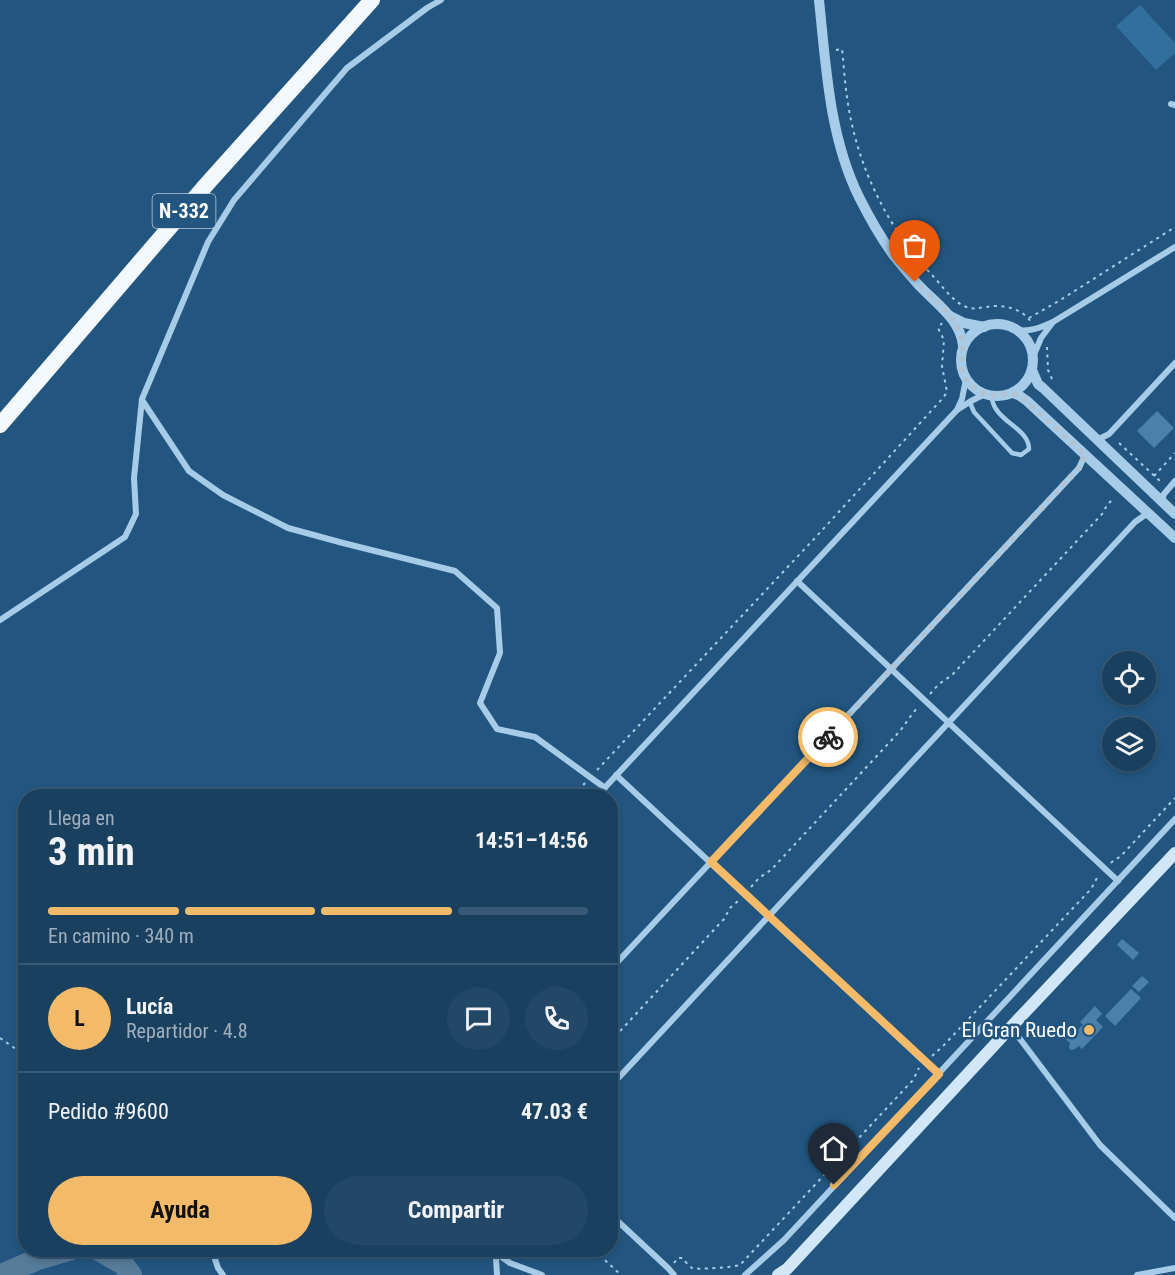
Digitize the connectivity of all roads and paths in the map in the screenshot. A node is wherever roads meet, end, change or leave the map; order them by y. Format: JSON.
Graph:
{"nodes":[{"id":1,"x":372,"y":0,"type":"edge"},
{"id":2,"x":441,"y":0,"type":"edge"},
{"id":3,"x":819,"y":0,"type":"edge"},
{"id":4,"x":825,"y":51,"type":"junction"},
{"id":5,"x":1175,"y":227,"type":"edge"},
{"id":6,"x":1175,"y":247,"type":"edge"},
{"id":7,"x":960,"y":303,"type":"junction"},
{"id":8,"x":949,"y":316,"type":"junction"},
{"id":9,"x":1029,"y":318,"type":"junction"},
{"id":10,"x":1053,"y":322,"type":"junction"},
{"id":11,"x":984,"y":327,"type":"junction"},
{"id":12,"x":1036,"y":329,"type":"junction"},
{"id":13,"x":1018,"y":330,"type":"junction"},
{"id":14,"x":1041,"y":338,"type":"junction"},
{"id":15,"x":963,"y":346,"type":"junction"},
{"id":16,"x":1033,"y":357,"type":"junction"},
{"id":17,"x":1175,"y":363,"type":"edge"},
{"id":18,"x":1032,"y":370,"type":"junction"},
{"id":19,"x":966,"y":379,"type":"junction"},
{"id":20,"x":1053,"y":381,"type":"dead end"},
{"id":21,"x":1013,"y":393,"type":"junction"},
{"id":22,"x":988,"y":394,"type":"junction"},
{"id":23,"x":142,"y":399,"type":"junction"},
{"id":24,"x":971,"y":401,"type":"junction"},
{"id":25,"x":957,"y":410,"type":"junction"},
{"id":26,"x":0,"y":424,"type":"edge"},
{"id":27,"x":1109,"y":434,"type":"junction"},
{"id":28,"x":1097,"y":440,"type":"junction"},
{"id":29,"x":1175,"y":453,"type":"edge"},
{"id":30,"x":1085,"y":455,"type":"junction"},
{"id":31,"x":1144,"y":467,"type":"junction"},
{"id":32,"x":1135,"y":476,"type":"junction"},
{"id":33,"x":1154,"y":476,"type":"junction"},
{"id":34,"x":1175,"y":480,"type":"edge"},
{"id":35,"x":1168,"y":488,"type":"junction"},
{"id":36,"x":1122,"y":489,"type":"junction"},
{"id":37,"x":1162,"y":501,"type":"junction"},
{"id":38,"x":1148,"y":513,"type":"junction"},
{"id":39,"x":1175,"y":514,"type":"edge"},
{"id":40,"x":1175,"y":538,"type":"edge"},
{"id":41,"x":797,"y":581,"type":"junction"},
{"id":42,"x":0,"y":620,"type":"edge"},
{"id":43,"x":891,"y":669,"type":"junction"},
{"id":44,"x":924,"y":700,"type":"junction"},
{"id":45,"x":949,"y":723,"type":"junction"},
{"id":46,"x":616,"y":775,"type":"junction"},
{"id":47,"x":591,"y":777,"type":"junction"},
{"id":48,"x":605,"y":788,"type":"joint"},
{"id":49,"x":580,"y":789,"type":"edge"},
{"id":50,"x":1175,"y":819,"type":"edge"},
{"id":51,"x":1175,"y":853,"type":"edge"},
{"id":52,"x":711,"y":862,"type":"junction"},
{"id":53,"x":1118,"y":881,"type":"junction"},
{"id":54,"x":744,"y":894,"type":"junction"},
{"id":55,"x":769,"y":917,"type":"junction"},
{"id":56,"x":618,"y":961,"type":"edge"},
{"id":57,"x":1011,"y":1027,"type":"junction"},
{"id":58,"x":618,"y":1033,"type":"edge"},
{"id":59,"x":0,"y":1038,"type":"edge"},
{"id":60,"x":18,"y":1050,"type":"edge"},
{"id":61,"x":939,"y":1074,"type":"junction"},
{"id":62,"x":618,"y":1078,"type":"edge"},
{"id":63,"x":1175,"y":1218,"type":"edge"},
{"id":64,"x":618,"y":1221,"type":"edge"},
{"id":65,"x":214,"y":1257,"type":"edge"},
{"id":66,"x":495,"y":1257,"type":"edge"},
{"id":67,"x":501,"y":1257,"type":"edge"},
{"id":68,"x":602,"y":1257,"type":"edge"},
{"id":69,"x":1175,"y":1268,"type":"edge"},
{"id":70,"x":533,"y":1272,"type":"junction"},
{"id":71,"x":783,"y":1273,"type":"edge"},
{"id":72,"x":223,"y":1275,"type":"edge"},
{"id":73,"x":497,"y":1275,"type":"edge"},
{"id":74,"x":523,"y":1275,"type":"edge"},
{"id":75,"x":542,"y":1275,"type":"edge"},
{"id":76,"x":621,"y":1275,"type":"edge"},
{"id":77,"x":674,"y":1275,"type":"edge"},
{"id":78,"x":745,"y":1275,"type":"edge"},
{"id":79,"x":1137,"y":1275,"type":"edge"}],
"edges":[{"from":1,"to":26,"type":"highway","number":"N-332"},
{"from":2,"to":23,"type":"street"},
{"from":3,"to":4,"type":"street"},
{"from":4,"to":7,"type":"path"},
{"from":4,"to":8,"type":"street"},
{"from":5,"to":9,"type":"path"},
{"from":6,"to":10,"type":"street"},
{"from":7,"to":8,"type":"path"},
{"from":7,"to":9,"type":"path"},
{"from":8,"to":11,"type":"street"},
{"from":8,"to":15,"type":"street"},
{"from":8,"to":47,"type":"path"},
{"from":9,"to":12,"type":"path"},
{"from":10,"to":12,"type":"street"},
{"from":10,"to":14,"type":"street"},
{"from":11,"to":13,"type":"street"},
{"from":11,"to":15,"type":"street"},
{"from":12,"to":13,"type":"street"},
{"from":13,"to":16,"type":"street"},
{"from":14,"to":16,"type":"street"},
{"from":14,"to":20,"type":"path"},
{"from":15,"to":19,"type":"street"},
{"from":16,"to":18,"type":"street"},
{"from":17,"to":27,"type":"street"},
{"from":18,"to":21,"type":"street"},
{"from":18,"to":28,"type":"street"},
{"from":19,"to":22,"type":"street"},
{"from":19,"to":25,"type":"street"},
{"from":21,"to":22,"type":"street"},
{"from":21,"to":30,"type":"street"},
{"from":22,"to":24,"type":"street"},
{"from":22,"to":24,"type":"lane"},
{"from":23,"to":42,"type":"street"},
{"from":23,"to":47,"type":"street"},
{"from":24,"to":25,"type":"street"},
{"from":25,"to":41,"type":"street"},
{"from":27,"to":28,"type":"street"},
{"from":27,"to":31,"type":"path"},
{"from":28,"to":32,"type":"street"},
{"from":29,"to":33,"type":"path"},
{"from":30,"to":36,"type":"street"},
{"from":30,"to":43,"type":"street"},
{"from":31,"to":32,"type":"path"},
{"from":31,"to":33,"type":"path"},
{"from":32,"to":37,"type":"street"},
{"from":33,"to":35,"type":"path"},
{"from":34,"to":35,"type":"street"},
{"from":35,"to":37,"type":"street"},
{"from":36,"to":38,"type":"street"},
{"from":36,"to":44,"type":"path"},
{"from":37,"to":39,"type":"street"},
{"from":38,"to":40,"type":"street"},
{"from":38,"to":45,"type":"street"},
{"from":41,"to":43,"type":"street"},
{"from":41,"to":46,"type":"street"},
{"from":43,"to":44,"type":"street"},
{"from":43,"to":52,"type":"street"},
{"from":44,"to":45,"type":"street"},
{"from":44,"to":54,"type":"path"},
{"from":45,"to":53,"type":"street"},
{"from":45,"to":55,"type":"street"},
{"from":46,"to":48,"type":"street"},
{"from":46,"to":52,"type":"street"},
{"from":47,"to":48,"type":"street"},
{"from":47,"to":49,"type":"path"},
{"from":50,"to":53,"type":"street"},
{"from":51,"to":57,"type":"main road"},
{"from":52,"to":54,"type":"street"},
{"from":52,"to":56,"type":"street"},
{"from":53,"to":61,"type":"street"},
{"from":54,"to":55,"type":"street"},
{"from":54,"to":58,"type":"path"},
{"from":55,"to":61,"type":"street"},
{"from":55,"to":62,"type":"street"},
{"from":57,"to":63,"type":"street"},
{"from":57,"to":71,"type":"main road"},
{"from":59,"to":60,"type":"path"},
{"from":61,"to":78,"type":"street"},
{"from":64,"to":77,"type":"street"},
{"from":65,"to":72,"type":"street"},
{"from":66,"to":73,"type":"street"},
{"from":67,"to":70,"type":"street"},
{"from":68,"to":76,"type":"path"},
{"from":69,"to":79,"type":"street"},
{"from":70,"to":74,"type":"street"},
{"from":70,"to":75,"type":"street"}]}
